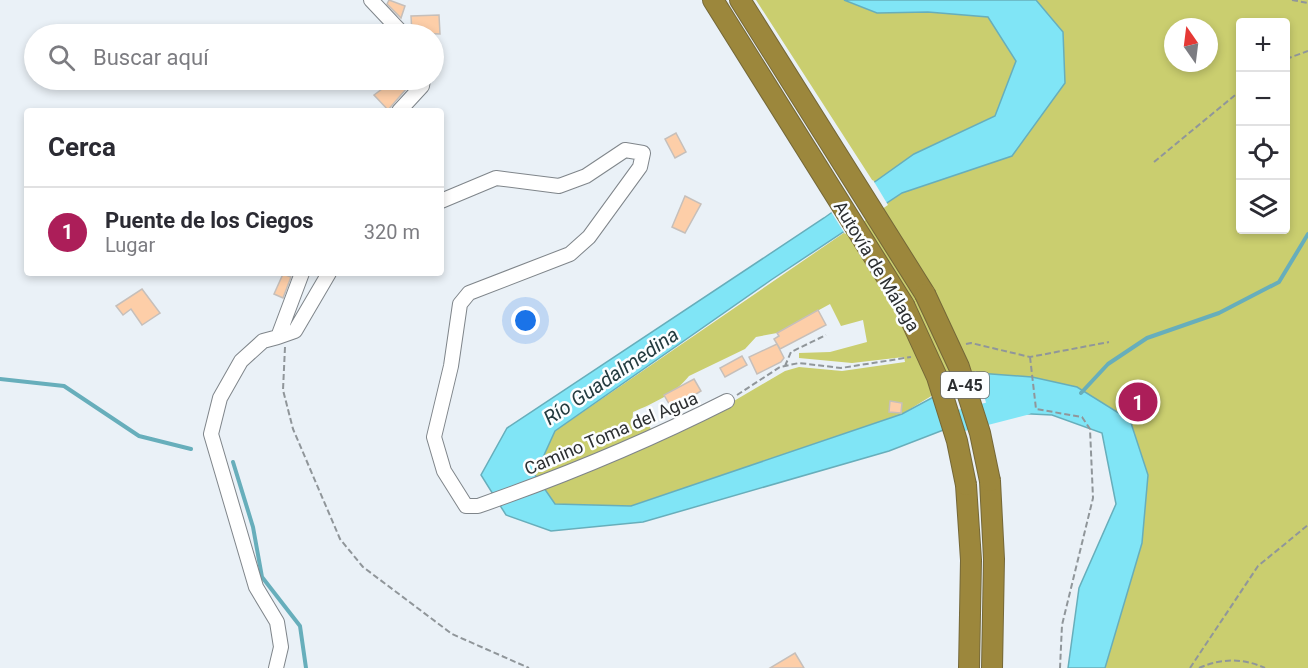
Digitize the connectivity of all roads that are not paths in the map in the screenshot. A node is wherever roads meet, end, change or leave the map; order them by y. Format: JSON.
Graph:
{"nodes":[{"id":1,"x":371,"y":0,"type":"edge"},
{"id":2,"x":713,"y":0,"type":"edge"},
{"id":3,"x":740,"y":0,"type":"edge"},
{"id":4,"x":394,"y":24,"type":"edge"},
{"id":5,"x":418,"y":90,"type":"edge"},
{"id":6,"x":402,"y":108,"type":"edge"},
{"id":7,"x":444,"y":200,"type":"edge"},
{"id":8,"x":301,"y":276,"type":"edge"},
{"id":9,"x":327,"y":276,"type":"edge"},
{"id":10,"x":278,"y":337,"type":"junction"},
{"id":11,"x":728,"y":401,"type":"road end"},
{"id":12,"x":276,"y":668,"type":"edge"},
{"id":13,"x":969,"y":668,"type":"edge"},
{"id":14,"x":992,"y":668,"type":"edge"}],
"edges":[{"from":1,"to":4,"type":"street"},
{"from":2,"to":13,"type":"highway","name":"Autovía de Málaga","number":"A-45","bridge":true},
{"from":3,"to":14,"type":"highway","name":"Autovía de Málaga","number":"A-45","bridge":true},
{"from":5,"to":6,"type":"street"},
{"from":7,"to":11,"type":"street","name":"Camino Toma del Agua"},
{"from":8,"to":10,"type":"street"},
{"from":9,"to":10,"type":"street"},
{"from":10,"to":12,"type":"street"}]}
